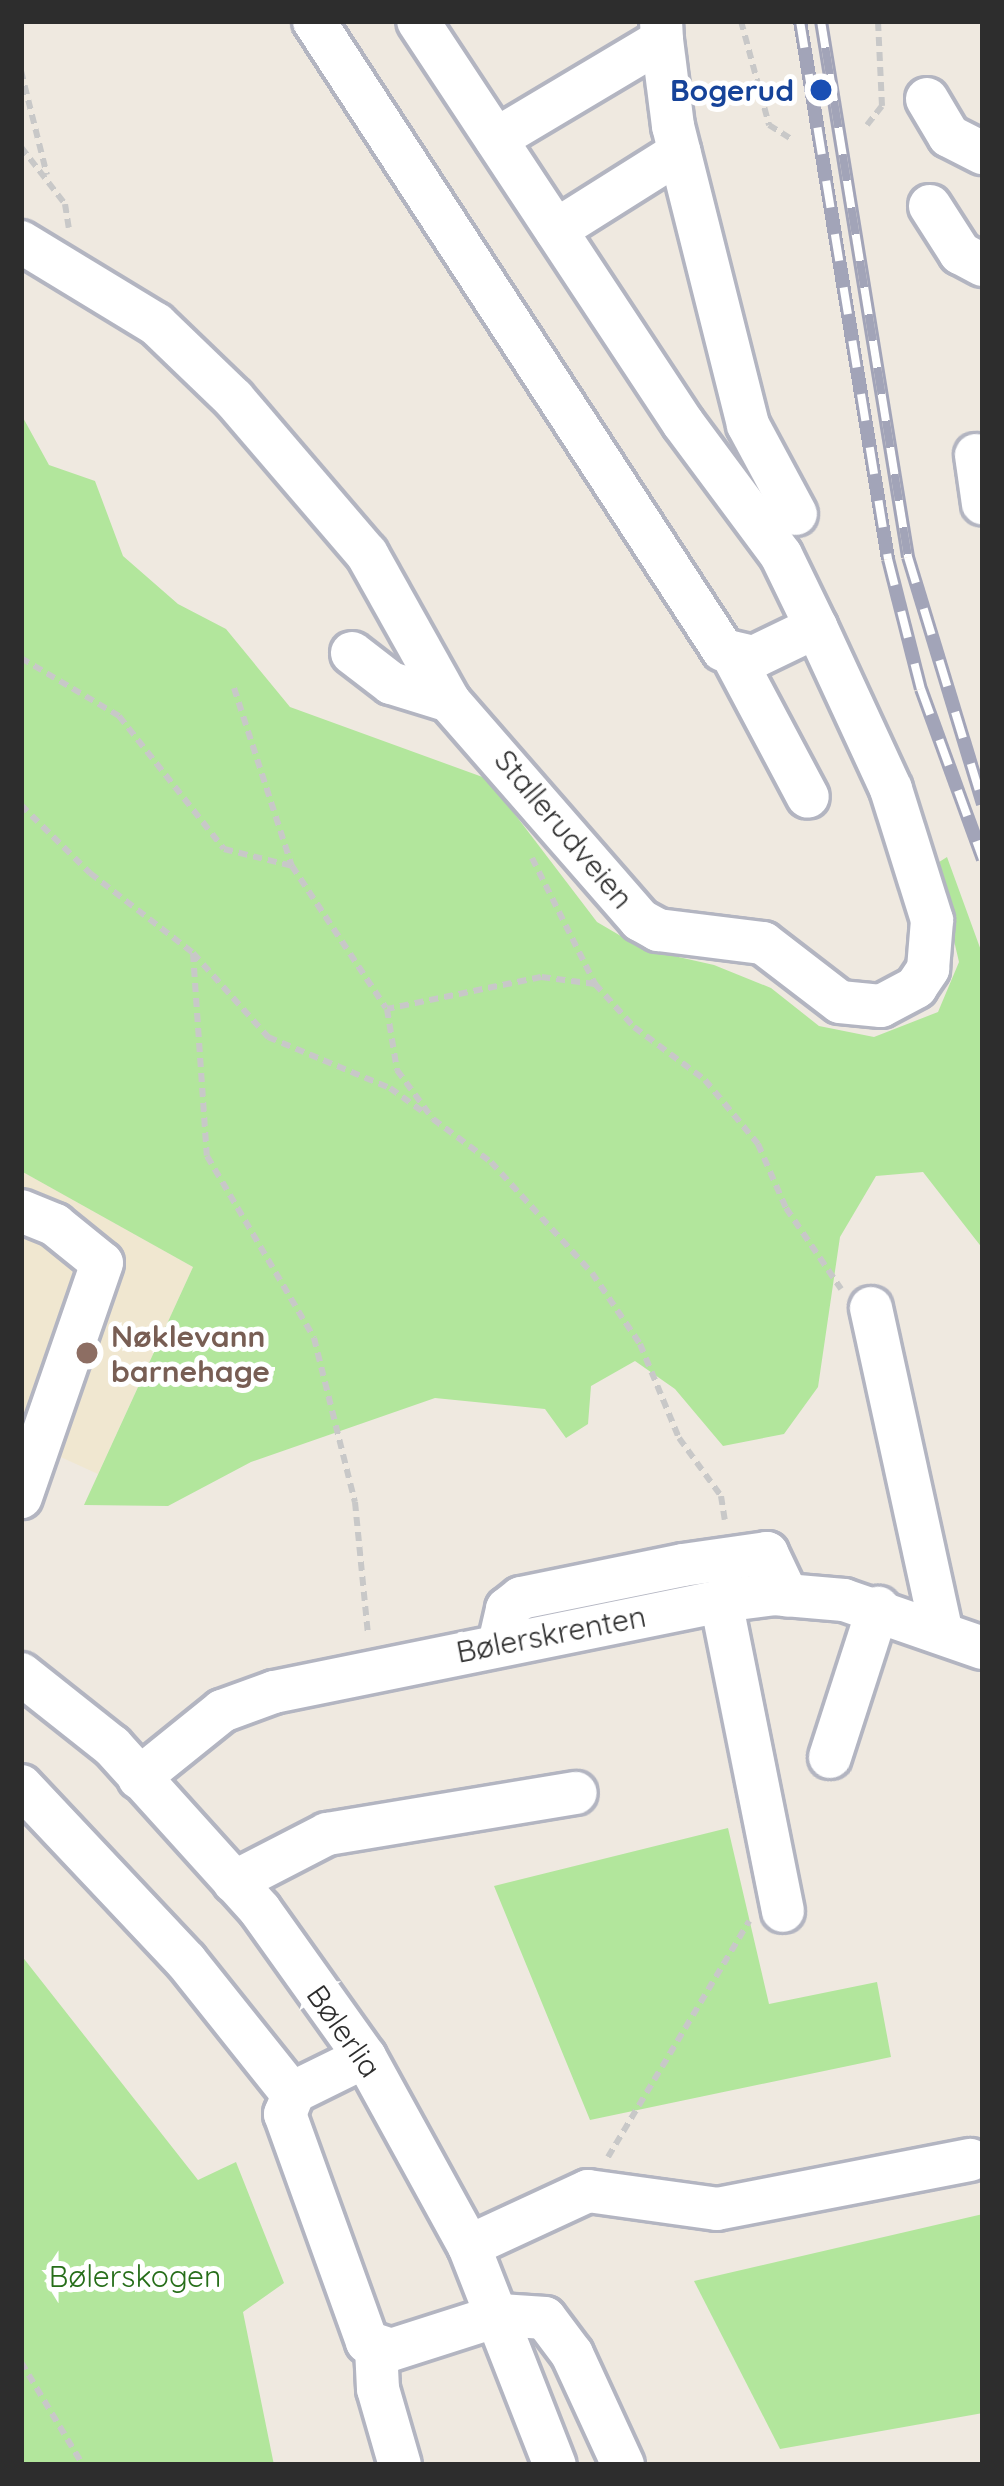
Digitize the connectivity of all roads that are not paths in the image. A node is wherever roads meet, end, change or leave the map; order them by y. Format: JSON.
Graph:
{"nodes":[{"id":1,"x":314,"y":21,"type":"edge"},
{"id":2,"x":418,"y":21,"type":"edge"},
{"id":3,"x":662,"y":31,"type":"edge"},
{"id":4,"x":927,"y":99,"type":"dead end"},
{"id":5,"x":496,"y":139,"type":"junction"},
{"id":6,"x":680,"y":152,"type":"junction"},
{"id":7,"x":983,"y":153,"type":"edge"},
{"id":8,"x":930,"y":206,"type":"dead end"},
{"id":9,"x":556,"y":230,"type":"junction"},
{"id":10,"x":21,"y":242,"type":"edge"},
{"id":11,"x":983,"y":266,"type":"edge"},
{"id":12,"x":976,"y":455,"type":"dead end"},
{"id":13,"x":983,"y":504,"type":"edge"},
{"id":14,"x":796,"y":514,"type":"dead end"},
{"id":15,"x":816,"y":628,"type":"junction"},
{"id":16,"x":352,"y":653,"type":"dead end"},
{"id":17,"x":734,"y":658,"type":"junction"},
{"id":18,"x":449,"y":701,"type":"junction"},
{"id":19,"x":808,"y":796,"type":"dead end"},
{"id":20,"x":21,"y":1211,"type":"edge"},
{"id":21,"x":871,"y":1310,"type":"road end"},
{"id":22,"x":21,"y":1497,"type":"edge"},
{"id":23,"x":787,"y":1595,"type":"junction"},
{"id":24,"x":721,"y":1600,"type":"junction"},
{"id":25,"x":878,"y":1608,"type":"junction"},
{"id":26,"x":971,"y":1638,"type":"edge"},
{"id":27,"x":499,"y":1644,"type":"junction"},
{"id":28,"x":21,"y":1674,"type":"edge"},
{"id":29,"x":830,"y":1757,"type":"dead end"},
{"id":30,"x":139,"y":1778,"type":"junction"},
{"id":31,"x":21,"y":1786,"type":"edge"},
{"id":32,"x":576,"y":1793,"type":"dead end"},
{"id":33,"x":233,"y":1882,"type":"junction"},
{"id":34,"x":781,"y":1901,"type":"road end"},
{"id":35,"x":365,"y":2056,"type":"junction"},
{"id":36,"x":292,"y":2094,"type":"junction"},
{"id":37,"x":970,"y":2160,"type":"dead end"},
{"id":38,"x":469,"y":2246,"type":"junction"},
{"id":39,"x":500,"y":2315,"type":"junction"},
{"id":40,"x":376,"y":2348,"type":"junction"},
{"id":41,"x":400,"y":2465,"type":"edge"},
{"id":42,"x":555,"y":2465,"type":"edge"},
{"id":43,"x":623,"y":2465,"type":"edge"}],
"edges":[{"from":1,"to":17,"type":"street"},
{"from":2,"to":5,"type":"street","name":"Stallerudveien"},
{"from":3,"to":5,"type":"street"},
{"from":3,"to":6,"type":"street"},
{"from":4,"to":7,"type":"street"},
{"from":5,"to":9,"type":"street","name":"Stallerudveien"},
{"from":6,"to":9,"type":"street"},
{"from":6,"to":14,"type":"street"},
{"from":8,"to":11,"type":"street"},
{"from":9,"to":15,"type":"street","name":"Stallerudveien"},
{"from":10,"to":18,"type":"street","name":"Stallerudveien"},
{"from":12,"to":13,"type":"street"},
{"from":15,"to":17,"type":"street"},
{"from":15,"to":18,"type":"street","name":"Stallerudveien"},
{"from":16,"to":18,"type":"street"},
{"from":17,"to":19,"type":"street"},
{"from":20,"to":22,"type":"street"},
{"from":21,"to":26,"type":"street"},
{"from":23,"to":24,"type":"street","name":"Bølerskrenten"},
{"from":23,"to":25,"type":"street","name":"Bølerskrenten"},
{"from":23,"to":27,"type":"street"},
{"from":24,"to":27,"type":"street","name":"Bølerskrenten"},
{"from":24,"to":34,"type":"street"},
{"from":25,"to":26,"type":"street","name":"Bølerskrenten"},
{"from":25,"to":29,"type":"street"},
{"from":27,"to":30,"type":"street","name":"Bølerskrenten"},
{"from":28,"to":30,"type":"street","name":"Bølerlia"},
{"from":30,"to":33,"type":"street","name":"Bølerlia"},
{"from":31,"to":36,"type":"street"},
{"from":32,"to":33,"type":"street"},
{"from":33,"to":35,"type":"street","name":"Bølerlia"},
{"from":35,"to":36,"type":"street"},
{"from":35,"to":38,"type":"street","name":"Bølerlia"},
{"from":36,"to":40,"type":"street"},
{"from":37,"to":38,"type":"street"},
{"from":38,"to":39,"type":"street","name":"Bølerlia"},
{"from":39,"to":40,"type":"street"},
{"from":39,"to":42,"type":"street","name":"Bølerlia"},
{"from":39,"to":43,"type":"street"},
{"from":40,"to":41,"type":"street"}]}
